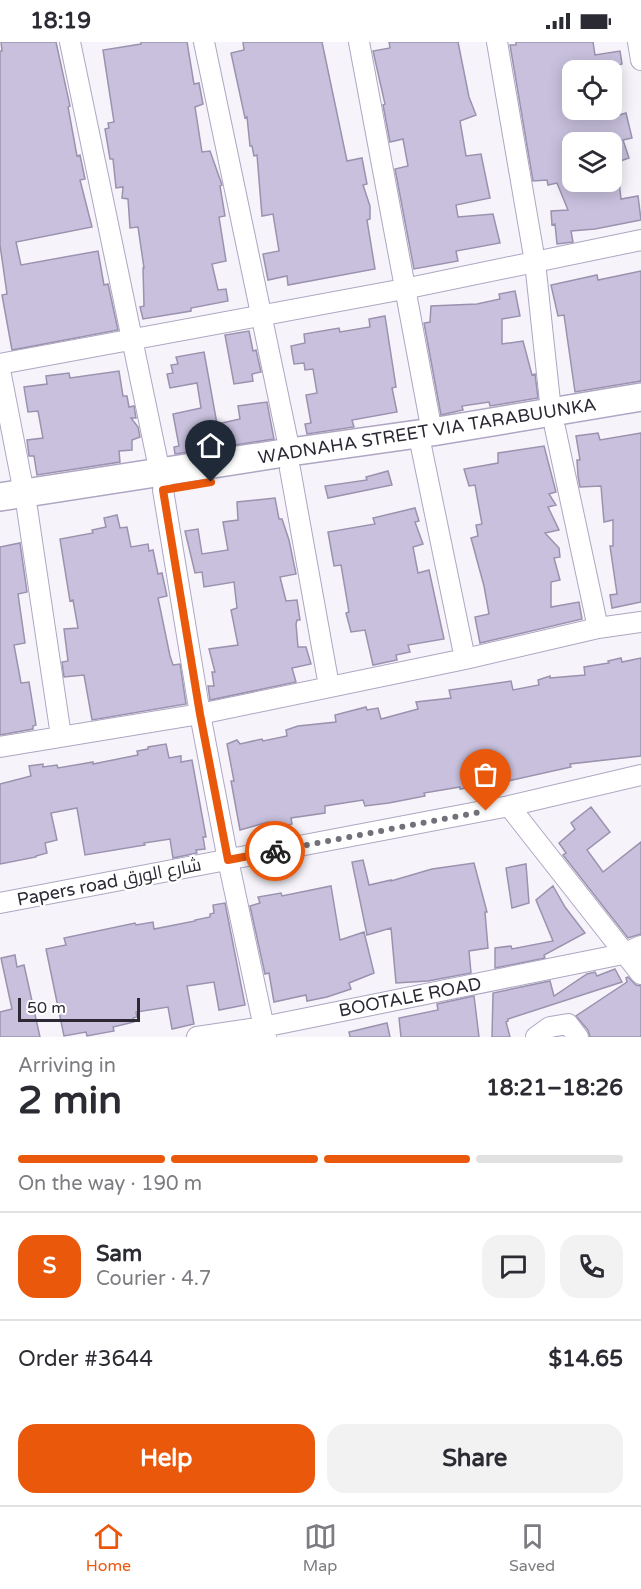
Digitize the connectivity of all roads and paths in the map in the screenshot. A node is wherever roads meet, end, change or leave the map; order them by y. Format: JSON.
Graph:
{"nodes":[{"id":1,"x":70,"y":42,"type":"edge"},
{"id":2,"x":204,"y":42,"type":"edge"},
{"id":3,"x":359,"y":42,"type":"edge"},
{"id":4,"x":497,"y":42,"type":"edge"},
{"id":5,"x":638,"y":42,"type":"edge"},
{"id":6,"x":641,"y":60,"type":"edge"},
{"id":7,"x":641,"y":240,"type":"edge"},
{"id":8,"x":535,"y":262,"type":"junction"},
{"id":9,"x":404,"y":289,"type":"junction"},
{"id":10,"x":260,"y":315,"type":"junction"},
{"id":11,"x":132,"y":339,"type":"junction"},
{"id":12,"x":0,"y":364,"type":"edge"},
{"id":13,"x":0,"y":370,"type":"edge"},
{"id":14,"x":641,"y":397,"type":"edge"},
{"id":15,"x":641,"y":415,"type":"edge"},
{"id":16,"x":553,"y":420,"type":"junction"},
{"id":17,"x":427,"y":439,"type":"junction"},
{"id":18,"x":290,"y":461,"type":"junction"},
{"id":19,"x":162,"y":482,"type":"junction"},
{"id":20,"x":17,"y":499,"type":"edge"},
{"id":21,"x":0,"y":513,"type":"edge"},
{"id":22,"x":641,"y":622,"type":"edge"},
{"id":23,"x":598,"y":628,"type":"junction"},
{"id":24,"x":465,"y":659,"type":"junction"},
{"id":25,"x":329,"y":686,"type":"junction"},
{"id":26,"x":200,"y":714,"type":"junction"},
{"id":27,"x":61,"y":736,"type":"junction"},
{"id":28,"x":0,"y":747,"type":"edge"},
{"id":29,"x":641,"y":775,"type":"edge"},
{"id":30,"x":509,"y":806,"type":"junction"},
{"id":31,"x":228,"y":860,"type":"junction"},
{"id":32,"x":0,"y":903,"type":"edge"},
{"id":33,"x":632,"y":950,"type":"edge"},
{"id":34,"x":641,"y":974,"type":"edge"},
{"id":35,"x":264,"y":1032,"type":"edge"},
{"id":36,"x":197,"y":1037,"type":"edge"},
{"id":37,"x":536,"y":1037,"type":"edge"},
{"id":38,"x":578,"y":1037,"type":"edge"}],
"edges":[{"from":1,"to":11,"type":"street"},
{"from":2,"to":10,"type":"street"},
{"from":3,"to":9,"type":"street"},
{"from":4,"to":8,"type":"street"},
{"from":5,"to":6,"type":"street"},
{"from":7,"to":8,"type":"street"},
{"from":8,"to":9,"type":"street"},
{"from":8,"to":16,"type":"street"},
{"from":9,"to":10,"type":"street"},
{"from":9,"to":17,"type":"street"},
{"from":10,"to":11,"type":"street"},
{"from":10,"to":18,"type":"street"},
{"from":11,"to":12,"type":"street"},
{"from":11,"to":19,"type":"street"},
{"from":13,"to":20,"type":"street"},
{"from":14,"to":16,"type":"main road","name":"WADNAHA STREET VIA TARABUUNKA"},
{"from":15,"to":16,"type":"main road"},
{"from":16,"to":17,"type":"main road"},
{"from":16,"to":23,"type":"street"},
{"from":17,"to":18,"type":"main road"},
{"from":17,"to":24,"type":"street"},
{"from":18,"to":19,"type":"main road"},
{"from":18,"to":25,"type":"street"},
{"from":19,"to":20,"type":"main road"},
{"from":19,"to":26,"type":"street"},
{"from":20,"to":21,"type":"main road"},
{"from":20,"to":27,"type":"street"},
{"from":22,"to":23,"type":"street"},
{"from":23,"to":24,"type":"street"},
{"from":24,"to":25,"type":"street"},
{"from":25,"to":26,"type":"street"},
{"from":26,"to":27,"type":"street"},
{"from":26,"to":31,"type":"street"},
{"from":27,"to":28,"type":"street"},
{"from":29,"to":30,"type":"street","name":"Papers road شارع الورق"},
{"from":30,"to":31,"type":"street","name":"Papers road شارع الورق"},
{"from":30,"to":33,"type":"street"},
{"from":31,"to":32,"type":"street","name":"Papers road شارع الورق"},
{"from":31,"to":35,"type":"street"},
{"from":33,"to":34,"type":"street"},
{"from":33,"to":35,"type":"street","name":"BOOTALE ROAD"},
{"from":35,"to":36,"type":"street","name":"BOOTALE ROAD"},
{"from":37,"to":38,"type":"street"}]}
